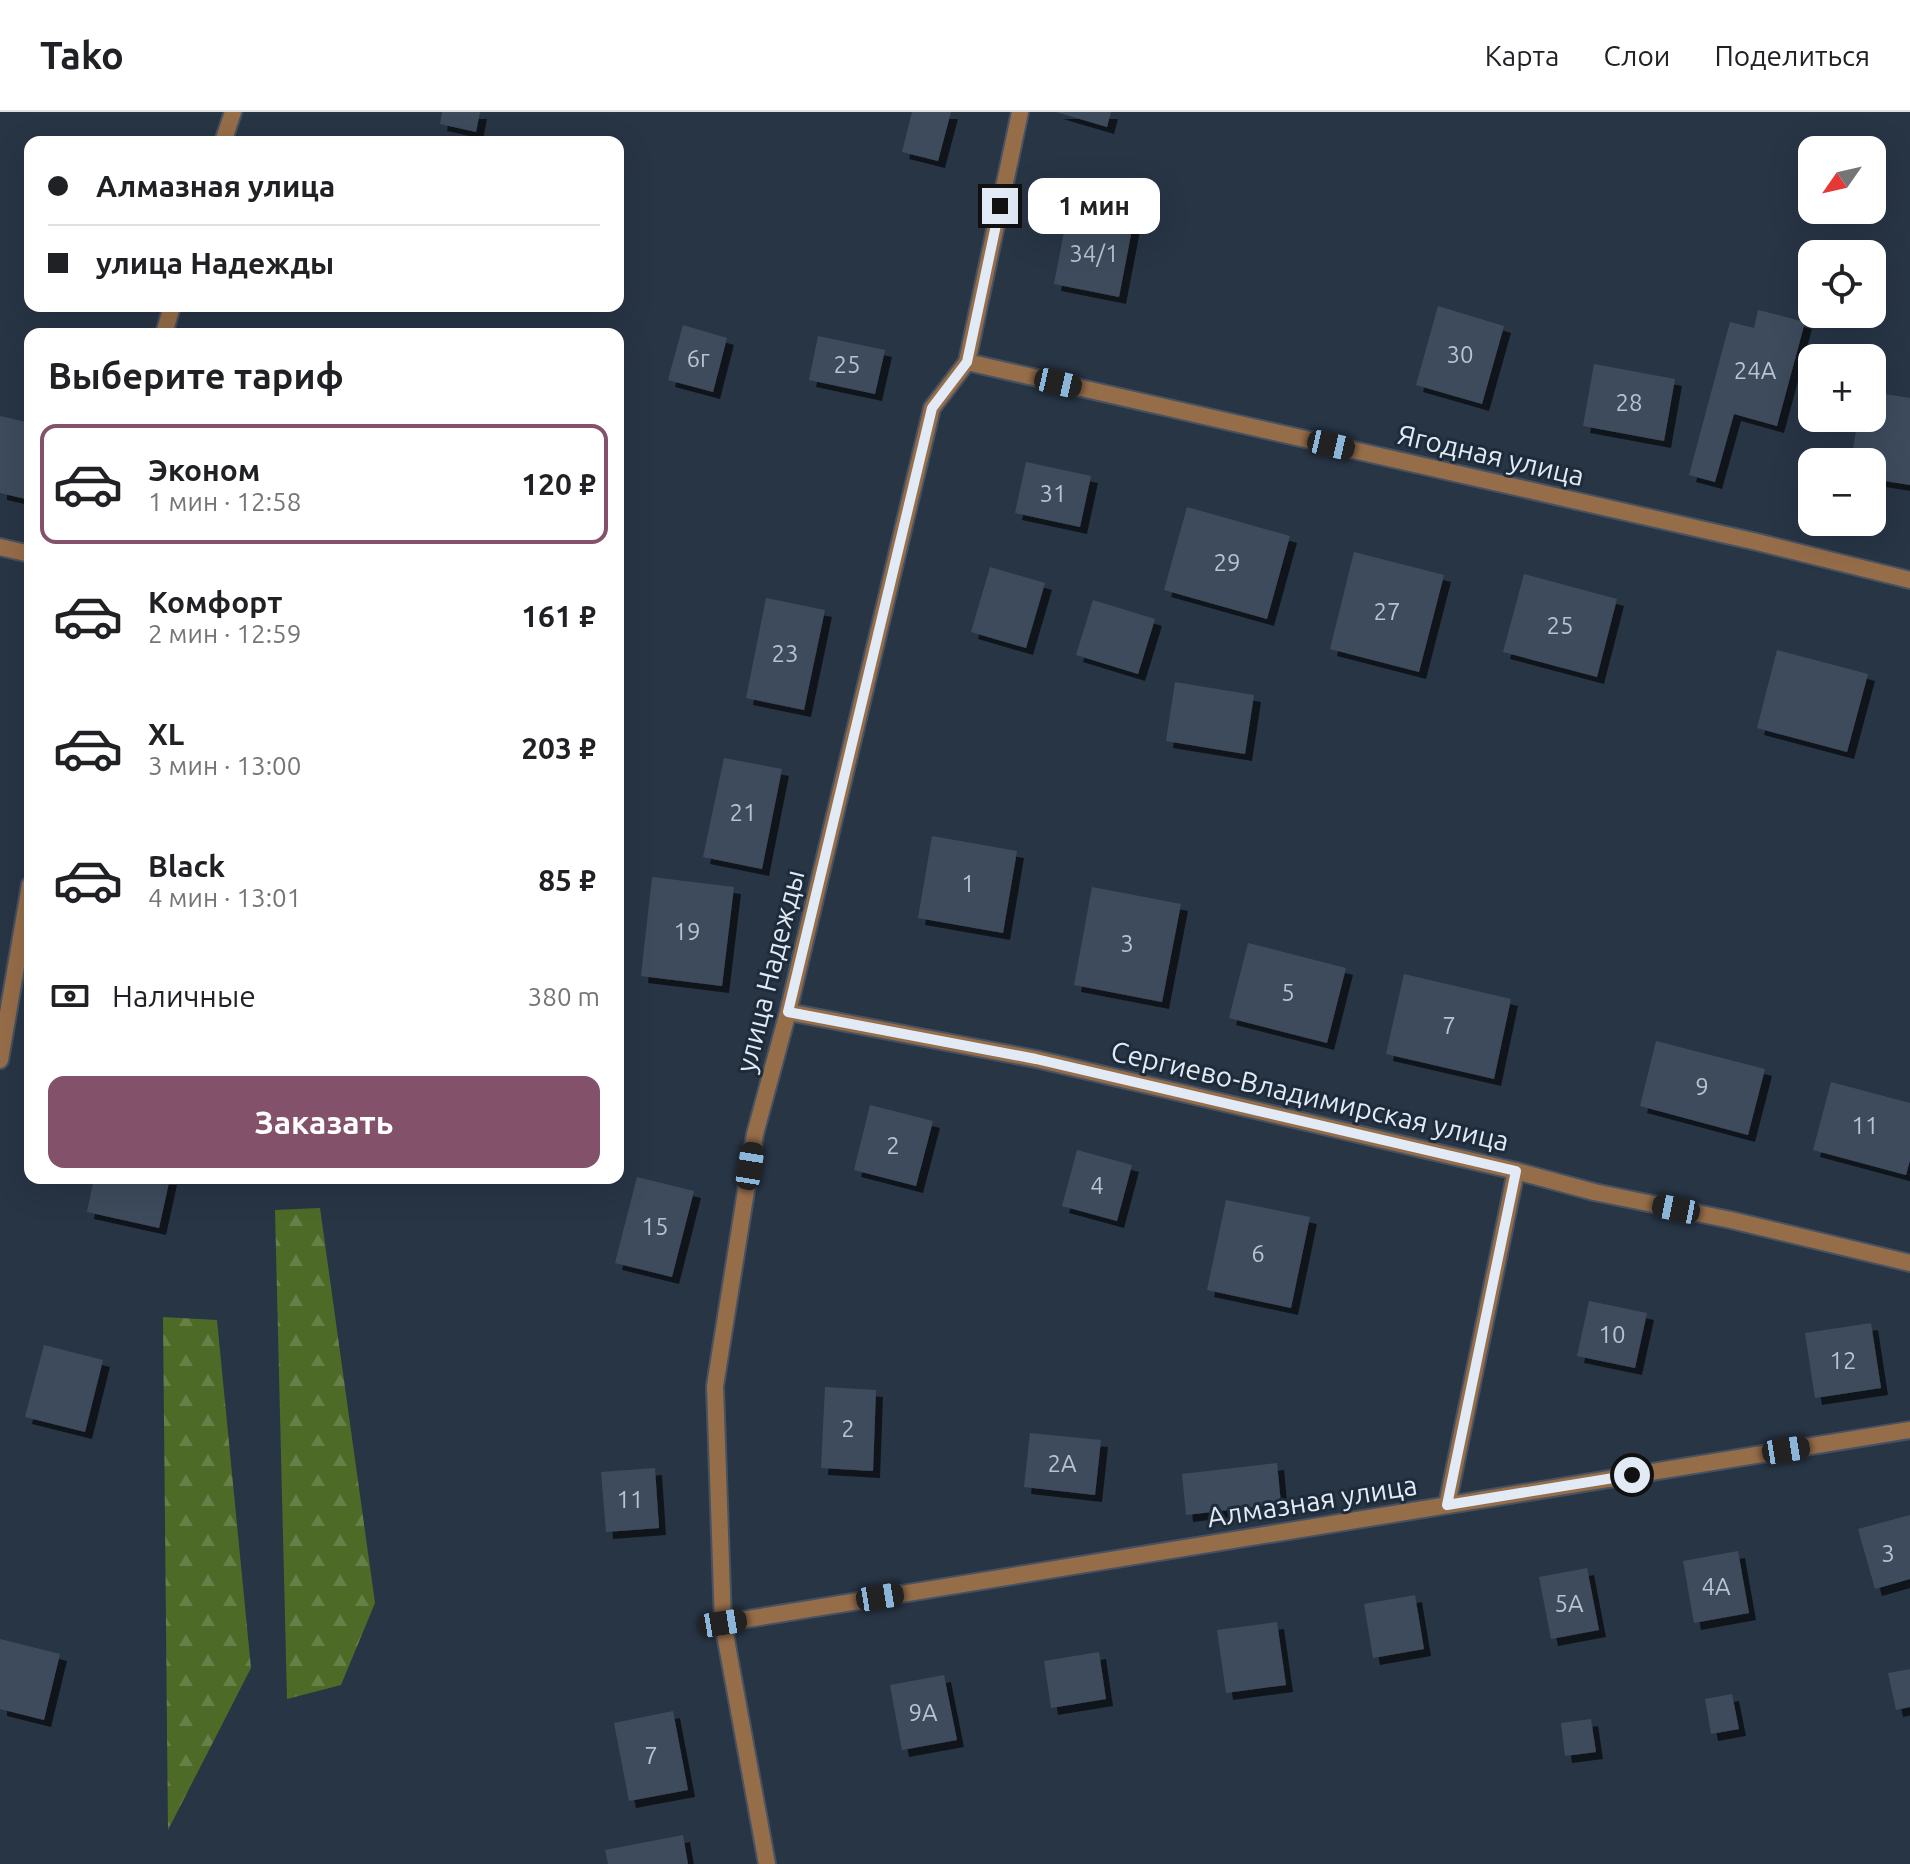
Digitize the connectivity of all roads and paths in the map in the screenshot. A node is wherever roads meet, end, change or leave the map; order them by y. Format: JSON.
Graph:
{"nodes":[{"id":1,"x":233,"y":112,"type":"edge"},
{"id":2,"x":1020,"y":112,"type":"edge"},
{"id":3,"x":225,"y":136,"type":"edge"},
{"id":4,"x":967,"y":362,"type":"junction"},
{"id":5,"x":0,"y":547,"type":"edge"},
{"id":6,"x":24,"y":553,"type":"edge"},
{"id":7,"x":1910,"y":580,"type":"edge"},
{"id":8,"x":24,"y":920,"type":"edge"},
{"id":9,"x":788,"y":1012,"type":"junction"},
{"id":10,"x":0,"y":1060,"type":"edge"},
{"id":11,"x":1516,"y":1171,"type":"junction"},
{"id":12,"x":1910,"y":1263,"type":"edge"},
{"id":13,"x":1910,"y":1430,"type":"edge"},
{"id":14,"x":1447,"y":1505,"type":"junction"},
{"id":15,"x":723,"y":1623,"type":"junction"},
{"id":16,"x":767,"y":1864,"type":"edge"}],
"edges":[{"from":1,"to":3,"type":"street"},
{"from":2,"to":4,"type":"street","name":"улица Надежды"},
{"from":4,"to":7,"type":"street","name":"Ягодная улица"},
{"from":4,"to":9,"type":"street","name":"улица Надежды"},
{"from":5,"to":6,"type":"street"},
{"from":8,"to":10,"type":"street"},
{"from":9,"to":11,"type":"street","name":"Сергиево-Владимирская улица"},
{"from":9,"to":15,"type":"street","name":"улица Надежды"},
{"from":11,"to":12,"type":"street","name":"Сергиево-Владимирская улица"},
{"from":11,"to":14,"type":"street"},
{"from":13,"to":14,"type":"street","name":"Алмазная улица"},
{"from":14,"to":15,"type":"street","name":"Алмазная улица"},
{"from":15,"to":16,"type":"street","name":"улица Надежды"}]}
